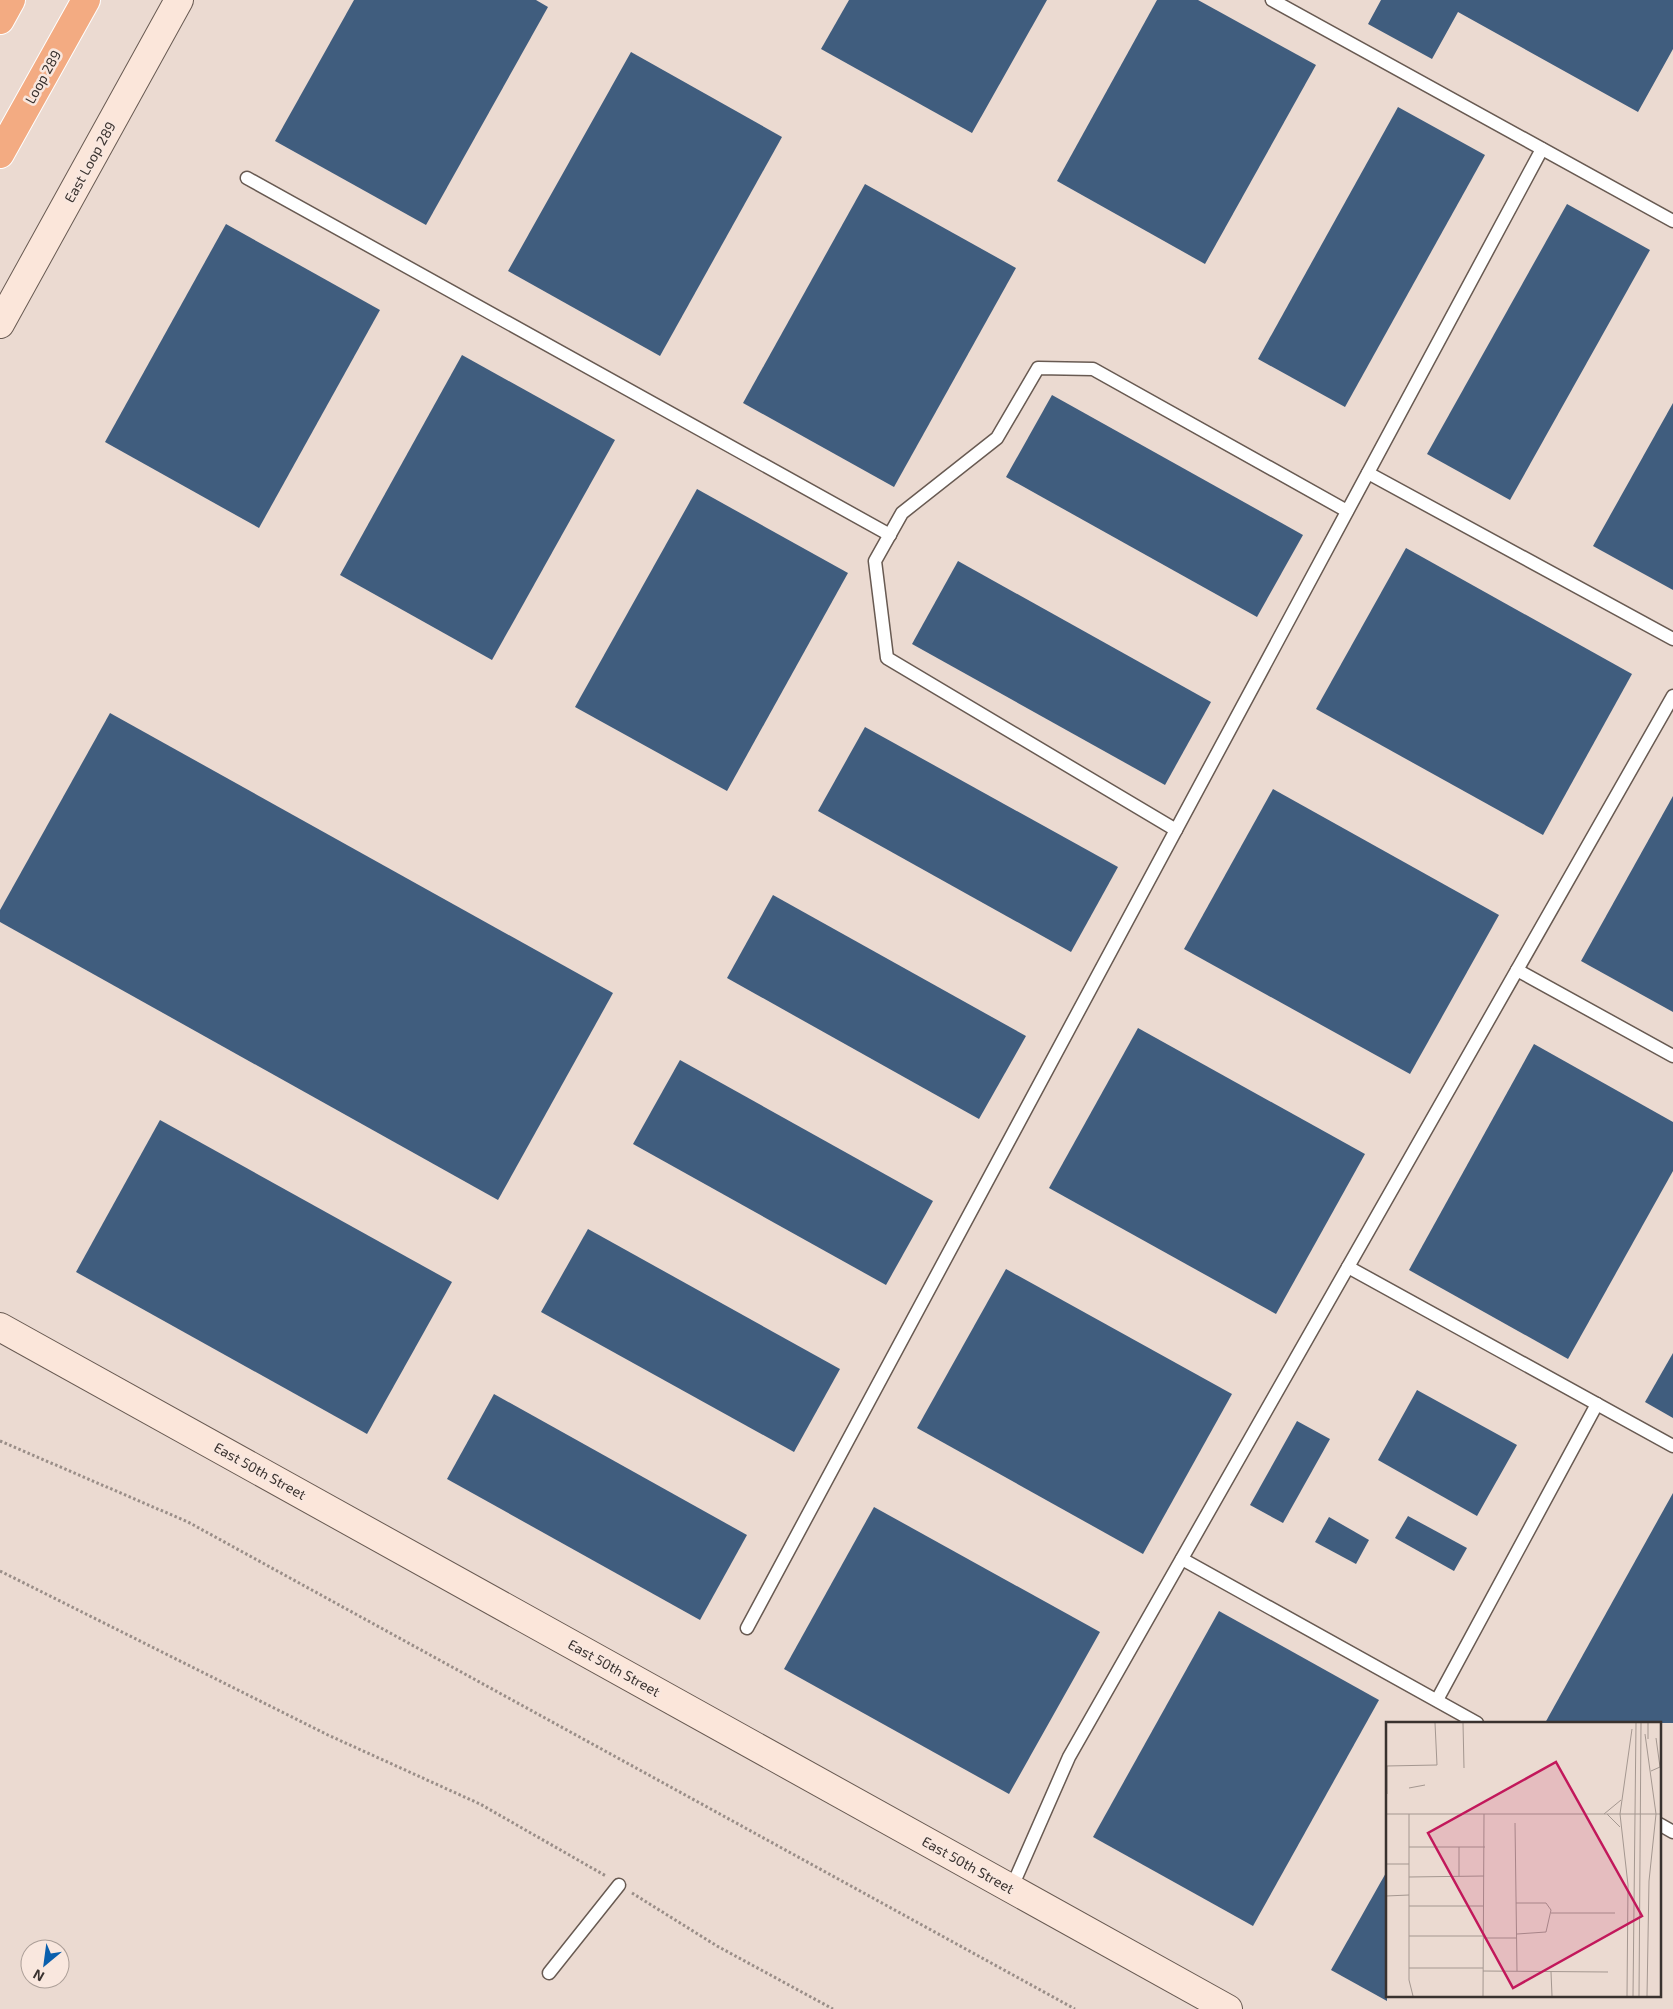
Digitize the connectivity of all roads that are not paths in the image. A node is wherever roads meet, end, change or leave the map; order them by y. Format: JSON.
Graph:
{"nodes":[{"id":1,"x":11,"y":0,"type":"edge"},
{"id":2,"x":86,"y":0,"type":"edge"},
{"id":3,"x":179,"y":0,"type":"edge"},
{"id":4,"x":1272,"y":0,"type":"edge"},
{"id":5,"x":0,"y":20,"type":"edge"},
{"id":6,"x":1542,"y":149,"type":"junction"},
{"id":7,"x":0,"y":154,"type":"edge"},
{"id":8,"x":247,"y":178,"type":"dead end"},
{"id":9,"x":1673,"y":221,"type":"edge"},
{"id":10,"x":0,"y":324,"type":"edge"},
{"id":11,"x":1368,"y":473,"type":"junction"},
{"id":12,"x":1347,"y":512,"type":"junction"},
{"id":13,"x":890,"y":536,"type":"junction"},
{"id":14,"x":1673,"y":639,"type":"edge"},
{"id":15,"x":1673,"y":696,"type":"edge"},
{"id":16,"x":1176,"y":830,"type":"junction"},
{"id":17,"x":1517,"y":970,"type":"junction"},
{"id":18,"x":1673,"y":1056,"type":"edge"},
{"id":19,"x":1348,"y":1267,"type":"junction"},
{"id":20,"x":0,"y":1327,"type":"edge"},
{"id":21,"x":1597,"y":1404,"type":"junction"},
{"id":22,"x":1673,"y":1446,"type":"edge"},
{"id":23,"x":1182,"y":1558,"type":"junction"},
{"id":24,"x":747,"y":1628,"type":"dead end"},
{"id":25,"x":1437,"y":1700,"type":"junction"},
{"id":26,"x":1475,"y":1722,"type":"edge"},
{"id":27,"x":1660,"y":1825,"type":"edge"},
{"id":28,"x":1673,"y":1832,"type":"edge"},
{"id":29,"x":619,"y":1885,"type":"road end"},
{"id":30,"x":1011,"y":1889,"type":"junction"},
{"id":31,"x":549,"y":1973,"type":"dead end"},
{"id":32,"x":1228,"y":2009,"type":"edge"}],
"edges":[{"from":1,"to":5,"type":"highway"},
{"from":2,"to":7,"type":"highway","name":"Loop 289"},
{"from":3,"to":10,"type":"main road","name":"East Loop 289"},
{"from":4,"to":6,"type":"lane"},
{"from":6,"to":9,"type":"lane"},
{"from":6,"to":11,"type":"lane"},
{"from":8,"to":13,"type":"lane"},
{"from":11,"to":12,"type":"lane"},
{"from":11,"to":14,"type":"lane"},
{"from":12,"to":13,"type":"lane"},
{"from":12,"to":16,"type":"lane"},
{"from":13,"to":16,"type":"lane"},
{"from":15,"to":17,"type":"lane"},
{"from":16,"to":24,"type":"lane"},
{"from":17,"to":18,"type":"lane"},
{"from":17,"to":19,"type":"lane"},
{"from":19,"to":21,"type":"lane"},
{"from":19,"to":23,"type":"lane"},
{"from":20,"to":30,"type":"main road","name":"East 50th Street"},
{"from":21,"to":22,"type":"lane"},
{"from":21,"to":25,"type":"lane"},
{"from":23,"to":25,"type":"lane"},
{"from":23,"to":30,"type":"lane"},
{"from":25,"to":26,"type":"lane"},
{"from":27,"to":28,"type":"lane"},
{"from":29,"to":31,"type":"lane"},
{"from":30,"to":32,"type":"main road","name":"East 50th Street"}]}
